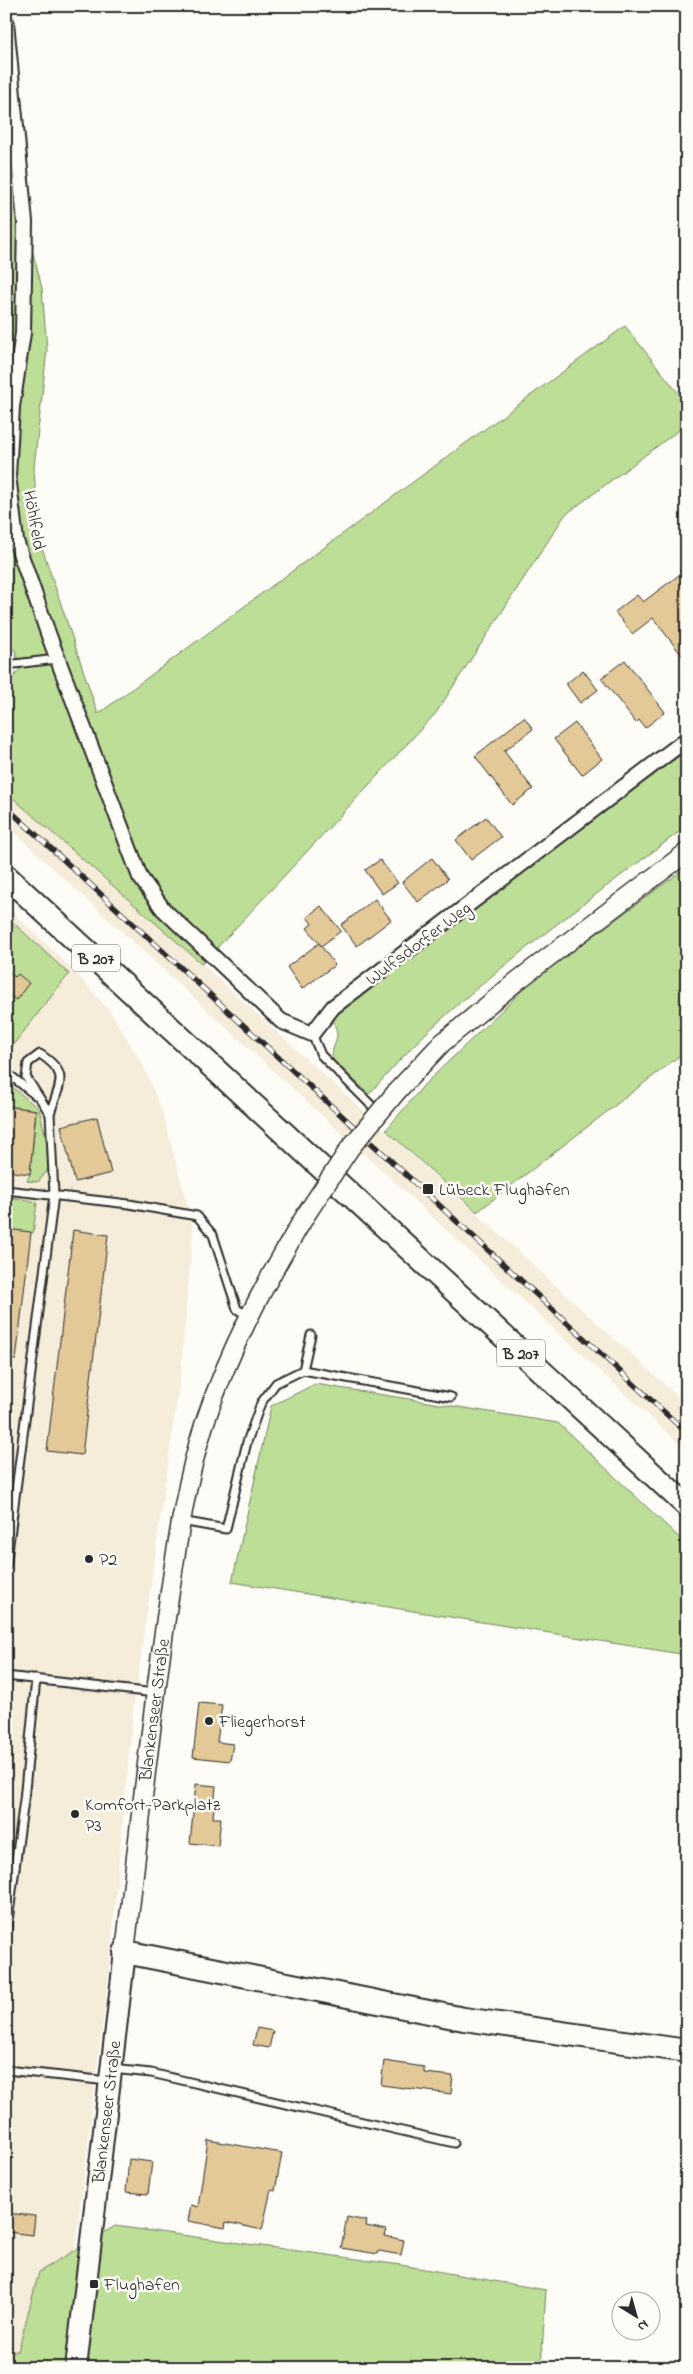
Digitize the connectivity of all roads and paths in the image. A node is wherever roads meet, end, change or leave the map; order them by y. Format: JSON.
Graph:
{"nodes":[{"id":1,"x":6,"y":22,"type":"edge"},
{"id":2,"x":57,"y":659,"type":"junction"},
{"id":3,"x":6,"y":665,"type":"edge"},
{"id":4,"x":687,"y":739,"type":"edge"},
{"id":5,"x":687,"y":852,"type":"edge"},
{"id":6,"x":6,"y":876,"type":"edge"},
{"id":7,"x":312,"y":1034,"type":"junction"},
{"id":8,"x":6,"y":1072,"type":"edge"},
{"id":9,"x":41,"y":1100,"type":"junction"},
{"id":10,"x":50,"y":1114,"type":"junction"},
{"id":11,"x":384,"y":1118,"type":"dead end"},
{"id":12,"x":6,"y":1190,"type":"edge"},
{"id":13,"x":54,"y":1195,"type":"junction"},
{"id":14,"x":248,"y":1316,"type":"junction"},
{"id":15,"x":311,"y":1335,"type":"dead end"},
{"id":16,"x":303,"y":1370,"type":"junction"},
{"id":17,"x":450,"y":1397,"type":"dead end"},
{"id":18,"x":687,"y":1506,"type":"edge"},
{"id":19,"x":180,"y":1521,"type":"junction"},
{"id":20,"x":6,"y":1567,"type":"edge"},
{"id":21,"x":6,"y":1676,"type":"edge"},
{"id":22,"x":36,"y":1679,"type":"junction"},
{"id":23,"x":155,"y":1693,"type":"junction"},
{"id":24,"x":6,"y":1936,"type":"edge"},
{"id":25,"x":125,"y":1952,"type":"junction"},
{"id":26,"x":687,"y":2052,"type":"edge"},
{"id":27,"x":6,"y":2070,"type":"edge"},
{"id":28,"x":112,"y":2075,"type":"junction"},
{"id":29,"x":454,"y":2143,"type":"dead end"},
{"id":30,"x":76,"y":2368,"type":"edge"}],
"edges":[{"from":1,"to":2,"type":"street","name":"Höhlfeld"},
{"from":2,"to":3,"type":"lane"},
{"from":2,"to":7,"type":"street","name":"Höhlfeld"},
{"from":4,"to":7,"type":"street","name":"Wulfsdorfer Weg"},
{"from":5,"to":14,"type":"street","name":"Blankenseer Straße","bridge":true},
{"from":6,"to":18,"type":"main road","number":"B 207"},
{"from":7,"to":11,"type":"lane"},
{"from":8,"to":9,"type":"lane"},
{"from":9,"to":10,"type":"lane"},
{"from":9,"to":10,"type":"lane"},
{"from":10,"to":13,"type":"lane"},
{"from":12,"to":13,"type":"lane"},
{"from":13,"to":14,"type":"lane"},
{"from":13,"to":20,"type":"lane"},
{"from":14,"to":19,"type":"street","name":"Blankenseer Straße"},
{"from":15,"to":16,"type":"lane"},
{"from":16,"to":17,"type":"lane"},
{"from":16,"to":19,"type":"lane"},
{"from":19,"to":23,"type":"street","name":"Blankenseer Straße"},
{"from":21,"to":22,"type":"lane"},
{"from":22,"to":23,"type":"lane"},
{"from":22,"to":24,"type":"lane"},
{"from":23,"to":25,"type":"street","name":"Blankenseer Straße"},
{"from":25,"to":26,"type":"main road"},
{"from":25,"to":28,"type":"main road","name":"Blankenseer Straße"},
{"from":27,"to":28,"type":"lane"},
{"from":28,"to":29,"type":"lane"},
{"from":28,"to":30,"type":"main road","name":"Blankenseer Straße"}]}
